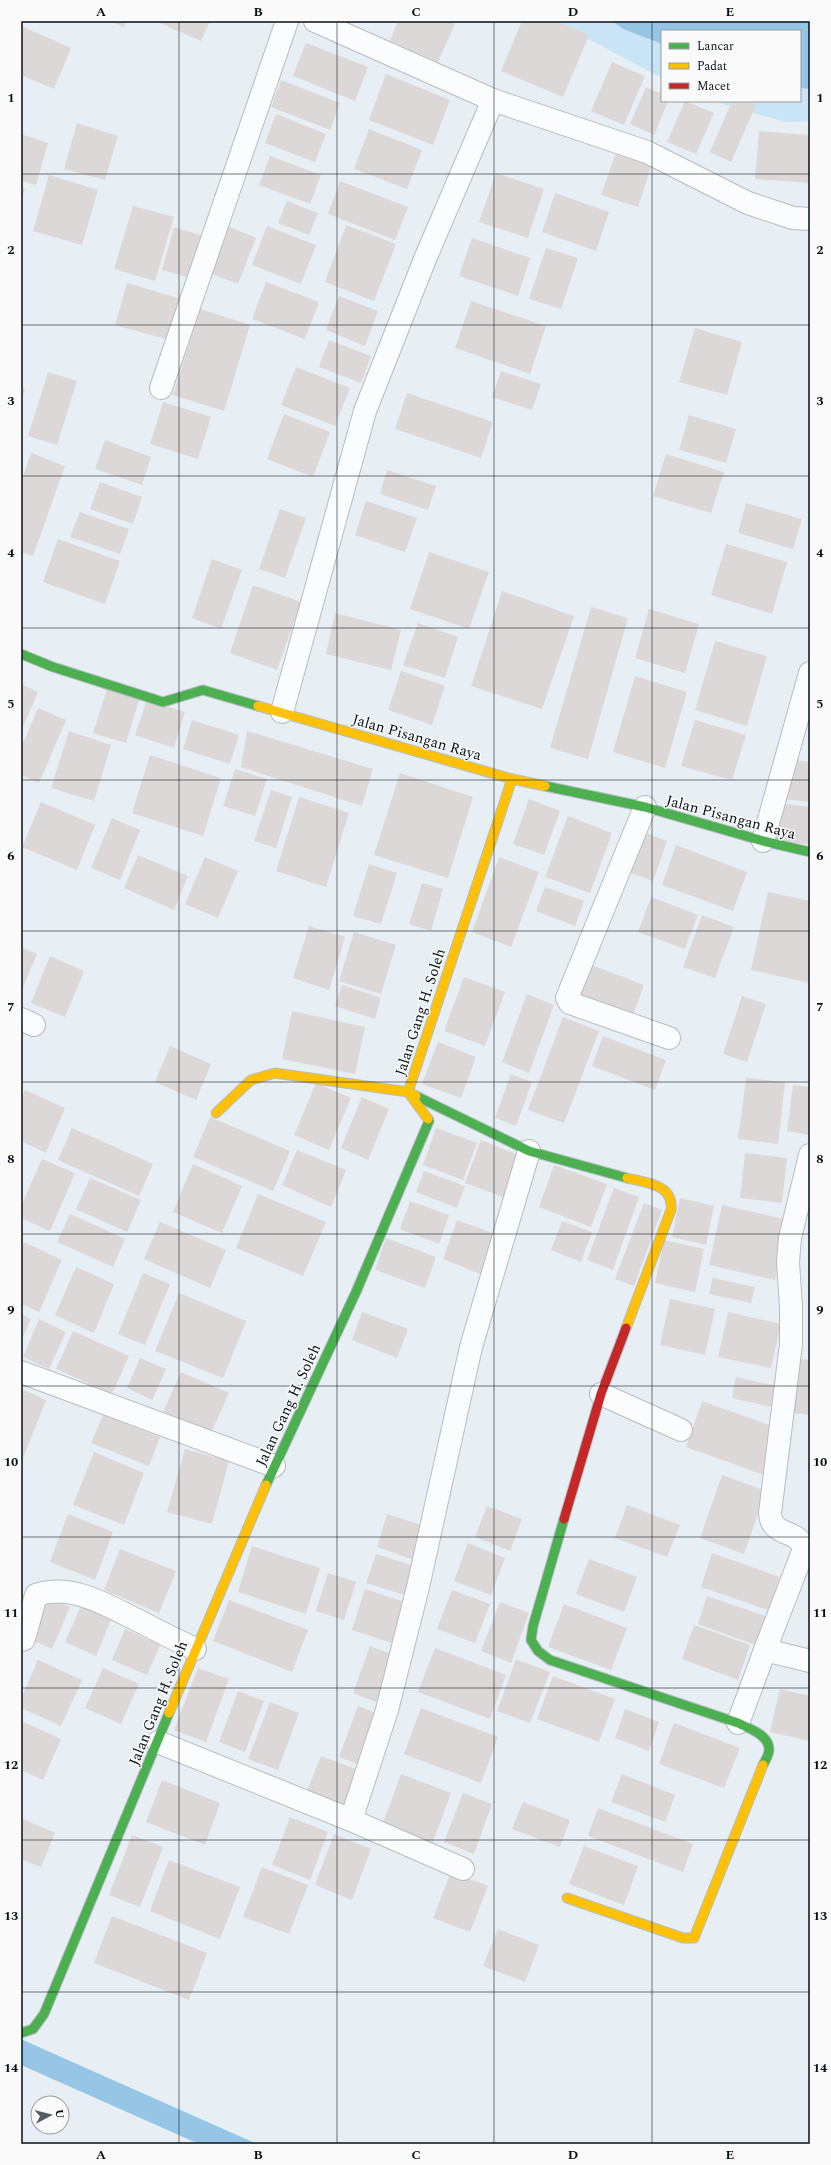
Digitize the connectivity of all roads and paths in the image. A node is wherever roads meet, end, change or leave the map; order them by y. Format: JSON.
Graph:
{"nodes":[{"id":1,"x":287,"y":21,"type":"edge"},
{"id":2,"x":315,"y":21,"type":"edge"},
{"id":3,"x":493,"y":100,"type":"junction"},
{"id":4,"x":810,"y":218,"type":"edge"},
{"id":5,"x":161,"y":388,"type":"dead end"},
{"id":6,"x":21,"y":654,"type":"edge"},
{"id":7,"x":810,"y":673,"type":"edge"},
{"id":8,"x":282,"y":712,"type":"junction"},
{"id":9,"x":512,"y":780,"type":"junction"},
{"id":10,"x":645,"y":808,"type":"junction"},
{"id":11,"x":763,"y":841,"type":"junction"},
{"id":12,"x":810,"y":852,"type":"edge"},
{"id":13,"x":669,"y":1038,"type":"dead end"},
{"id":14,"x":408,"y":1092,"type":"junction"},
{"id":15,"x":216,"y":1113,"type":"dead end"},
{"id":16,"x":529,"y":1152,"type":"junction"},
{"id":17,"x":810,"y":1155,"type":"edge"},
{"id":18,"x":21,"y":1372,"type":"edge"},
{"id":19,"x":601,"y":1394,"type":"junction"},
{"id":20,"x":681,"y":1430,"type":"dead end"},
{"id":21,"x":274,"y":1466,"type":"junction"},
{"id":22,"x":21,"y":1640,"type":"edge"},
{"id":23,"x":195,"y":1649,"type":"junction"},
{"id":24,"x":765,"y":1650,"type":"junction"},
{"id":25,"x":810,"y":1661,"type":"edge"},
{"id":26,"x":738,"y":1723,"type":"junction"},
{"id":27,"x":158,"y":1742,"type":"junction"},
{"id":28,"x":351,"y":1820,"type":"junction"},
{"id":29,"x":463,"y":1869,"type":"dead end"},
{"id":30,"x":567,"y":1898,"type":"dead end"},
{"id":31,"x":23,"y":2033,"type":"edge"}],
"edges":[{"from":1,"to":5,"type":"street"},
{"from":2,"to":3,"type":"street"},
{"from":3,"to":4,"type":"street"},
{"from":3,"to":8,"type":"street"},
{"from":6,"to":8,"type":"street","name":"Jalan Pisangan Raya"},
{"from":7,"to":11,"type":"street"},
{"from":8,"to":9,"type":"street","name":"Jalan Pisangan Raya"},
{"from":9,"to":10,"type":"street","name":"Jalan Pisangan Raya"},
{"from":9,"to":14,"type":"street","name":"Jalan Gang H. Soleh"},
{"from":10,"to":11,"type":"street","name":"Jalan Pisangan Raya"},
{"from":10,"to":13,"type":"street"},
{"from":11,"to":12,"type":"street","name":"Jalan Pisangan Raya"},
{"from":14,"to":15,"type":"street"},
{"from":14,"to":16,"type":"street"},
{"from":14,"to":21,"type":"street","name":"Jalan Gang H. Soleh"},
{"from":16,"to":19,"type":"street"},
{"from":16,"to":28,"type":"street"},
{"from":17,"to":24,"type":"street"},
{"from":18,"to":21,"type":"street"},
{"from":19,"to":20,"type":"street"},
{"from":19,"to":26,"type":"street"},
{"from":21,"to":23,"type":"street","name":"Jalan Gang H. Soleh"},
{"from":22,"to":23,"type":"street"},
{"from":23,"to":27,"type":"street","name":"Jalan Gang H. Soleh"},
{"from":24,"to":25,"type":"street"},
{"from":24,"to":26,"type":"street"},
{"from":26,"to":30,"type":"street"},
{"from":27,"to":28,"type":"street"},
{"from":27,"to":31,"type":"street","name":"Jalan Gang H. Soleh"},
{"from":28,"to":29,"type":"street"}]}
